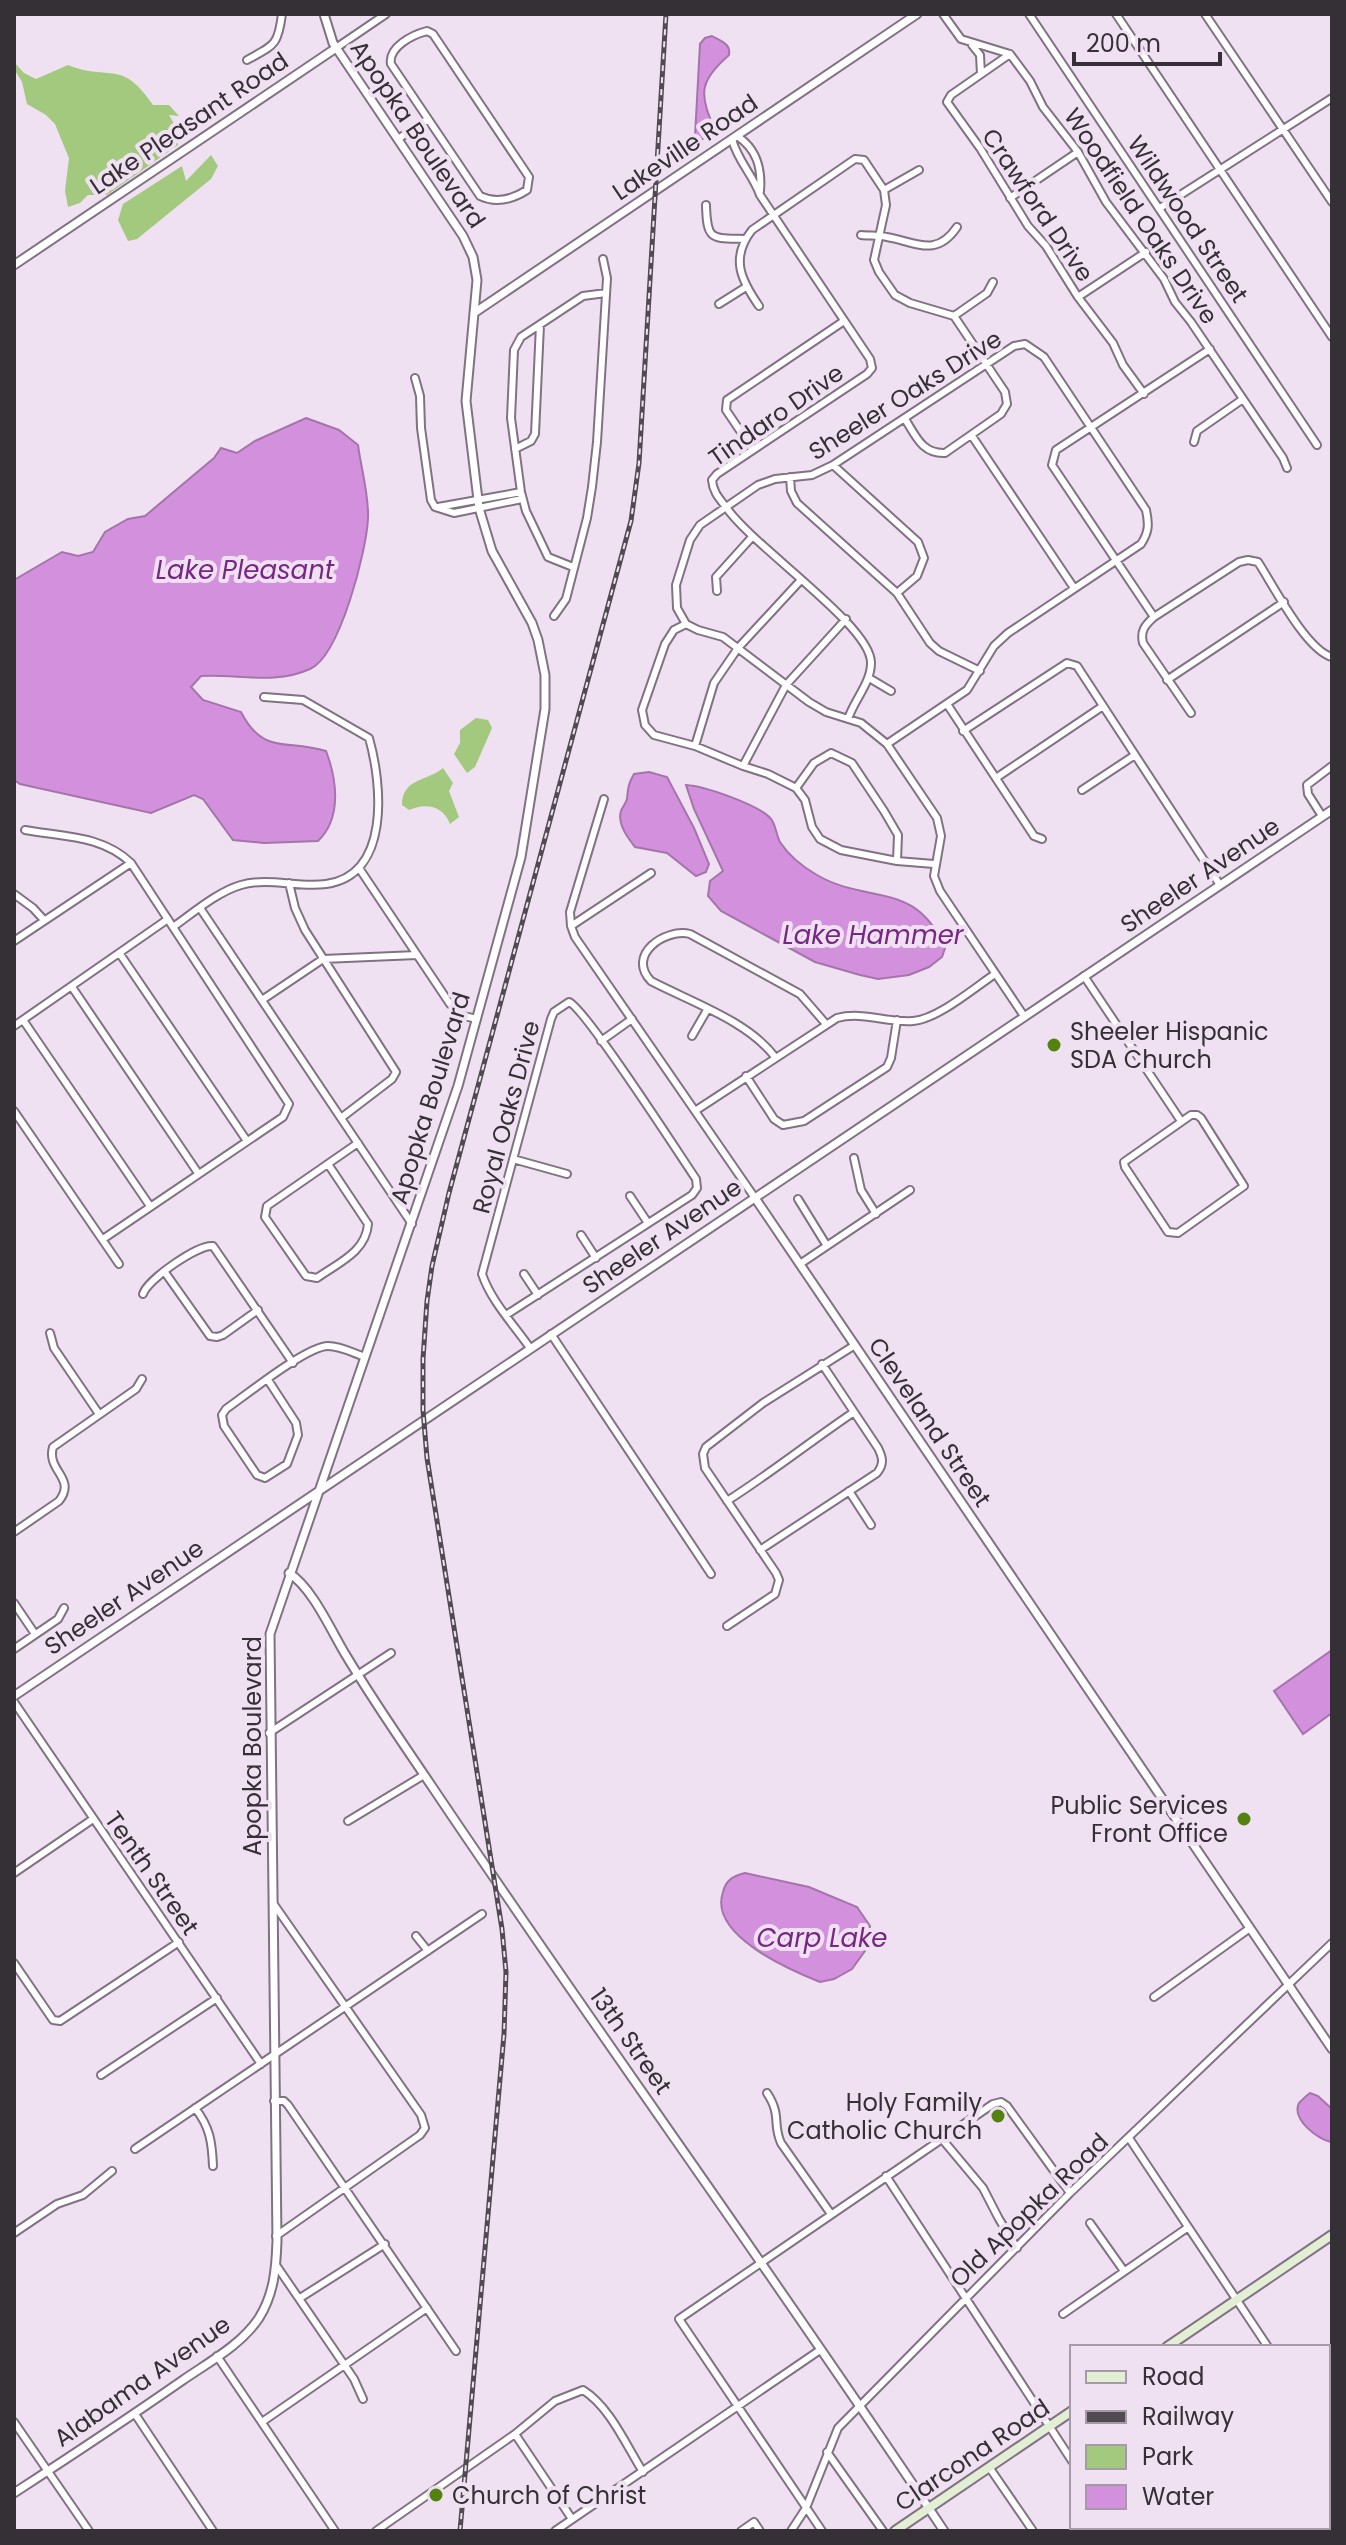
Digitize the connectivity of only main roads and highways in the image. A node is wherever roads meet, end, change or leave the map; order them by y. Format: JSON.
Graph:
{"nodes":[{"id":1,"x":1326,"y":2236,"type":"edge"},
{"id":2,"x":1170,"y":2345,"type":"edge"},
{"id":3,"x":1070,"y":2412,"type":"edge"},
{"id":4,"x":895,"y":2531,"type":"edge"}],
"edges":[{"from":1,"to":2,"type":"main road"},
{"from":3,"to":4,"type":"main road","name":"Clarcona Road"}]}
